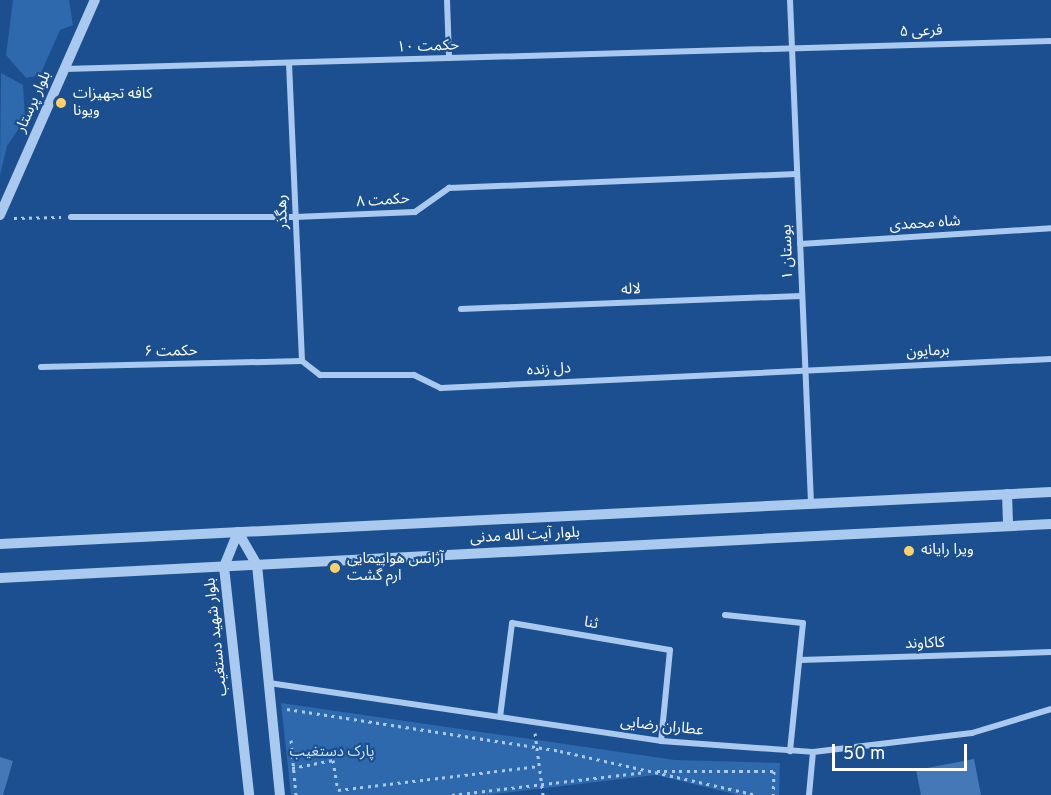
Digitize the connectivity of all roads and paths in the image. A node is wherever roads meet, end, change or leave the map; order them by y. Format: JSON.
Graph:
{"nodes":[{"id":1,"x":95,"y":0,"type":"edge"},
{"id":2,"x":447,"y":0,"type":"edge"},
{"id":3,"x":790,"y":0,"type":"edge"},
{"id":4,"x":1051,"y":41,"type":"edge"},
{"id":5,"x":792,"y":48,"type":"junction"},
{"id":6,"x":449,"y":58,"type":"junction"},
{"id":7,"x":289,"y":63,"type":"junction"},
{"id":8,"x":64,"y":69,"type":"junction"},
{"id":9,"x":797,"y":174,"type":"junction"},
{"id":10,"x":0,"y":215,"type":"edge"},
{"id":11,"x":70,"y":217,"type":"joint"},
{"id":12,"x":296,"y":217,"type":"junction"},
{"id":13,"x":12,"y":218,"type":"dead end"},
{"id":14,"x":1051,"y":228,"type":"edge"},
{"id":15,"x":800,"y":244,"type":"junction"},
{"id":16,"x":802,"y":296,"type":"junction"},
{"id":17,"x":461,"y":309,"type":"dead end"},
{"id":18,"x":1051,"y":359,"type":"edge"},
{"id":19,"x":302,"y":361,"type":"junction"},
{"id":20,"x":41,"y":368,"type":"dead end"},
{"id":21,"x":805,"y":370,"type":"junction"},
{"id":22,"x":1051,"y":492,"type":"edge"},
{"id":23,"x":1007,"y":494,"type":"junction"},
{"id":24,"x":811,"y":504,"type":"junction"},
{"id":25,"x":1051,"y":524,"type":"edge"},
{"id":26,"x":1008,"y":526,"type":"junction"},
{"id":27,"x":238,"y":532,"type":"junction"},
{"id":28,"x":0,"y":544,"type":"edge"},
{"id":29,"x":256,"y":565,"type":"junction"},
{"id":30,"x":224,"y":567,"type":"junction"},
{"id":31,"x":0,"y":578,"type":"edge"},
{"id":32,"x":726,"y":615,"type":"dead end"},
{"id":33,"x":1051,"y":652,"type":"edge"},
{"id":34,"x":800,"y":660,"type":"junction"},
{"id":35,"x":269,"y":683,"type":"junction"},
{"id":36,"x":287,"y":709,"type":"dead end"},
{"id":37,"x":1051,"y":709,"type":"edge"},
{"id":38,"x":500,"y":717,"type":"junction"},
{"id":39,"x":534,"y":722,"type":"junction"},
{"id":40,"x":661,"y":741,"type":"junction"},
{"id":41,"x":537,"y":748,"type":"junction"},
{"id":42,"x":790,"y":751,"type":"junction"},
{"id":43,"x":813,"y":752,"type":"junction"},
{"id":44,"x":539,"y":766,"type":"junction"},
{"id":45,"x":277,"y":771,"type":"junction"},
{"id":46,"x":649,"y":771,"type":"junction"},
{"id":47,"x":541,"y":784,"type":"junction"},
{"id":48,"x":249,"y":795,"type":"edge"},
{"id":49,"x":280,"y":795,"type":"edge"},
{"id":50,"x":452,"y":795,"type":"edge"},
{"id":51,"x":543,"y":795,"type":"edge"},
{"id":52,"x":757,"y":795,"type":"edge"},
{"id":53,"x":773,"y":795,"type":"edge"},
{"id":54,"x":809,"y":795,"type":"edge"}],
"edges":[{"from":1,"to":8,"type":"street","name":"بلوار پرستار"},
{"from":2,"to":6,"type":"street"},
{"from":3,"to":5,"type":"street","name":"بوستان ۱"},
{"from":4,"to":5,"type":"street","name":"فرعی ۵"},
{"from":5,"to":6,"type":"street","name":"حکمت ۱۰"},
{"from":5,"to":9,"type":"street","name":"بوستان ۱"},
{"from":6,"to":7,"type":"street","name":"حکمت ۱۰"},
{"from":7,"to":8,"type":"street","name":"حکمت ۱۰"},
{"from":7,"to":12,"type":"street","name":"رهگذر"},
{"from":8,"to":10,"type":"street","name":"بلوار پرستار"},
{"from":9,"to":12,"type":"street","name":"حکمت ۸"},
{"from":9,"to":15,"type":"street","name":"بوستان ۱"},
{"from":11,"to":12,"type":"street","name":"حکمت ۸"},
{"from":11,"to":13,"type":"path"},
{"from":12,"to":19,"type":"street","name":"رهگذر"},
{"from":14,"to":15,"type":"street","name":"شاه محمدی"},
{"from":15,"to":16,"type":"street","name":"بوستان ۱"},
{"from":16,"to":17,"type":"street","name":"لاله"},
{"from":16,"to":21,"type":"street","name":"بوستان ۱"},
{"from":18,"to":21,"type":"street","name":"برمایون"},
{"from":19,"to":20,"type":"street","name":"حکمت ۶"},
{"from":19,"to":21,"type":"street","name":"دل زنده"},
{"from":21,"to":24,"type":"street","name":"بوستان ۱"},
{"from":22,"to":23,"type":"street","name":"بلوار آیت الله مدنی"},
{"from":23,"to":24,"type":"street","name":"بلوار آیت الله مدنی"},
{"from":23,"to":26,"type":"street"},
{"from":24,"to":27,"type":"street","name":"بلوار آیت الله مدنی"},
{"from":25,"to":26,"type":"street","name":"بلوار آیت الله مدنی"},
{"from":26,"to":29,"type":"street","name":"بلوار آیت الله مدنی"},
{"from":27,"to":28,"type":"street","name":"بلوار آیت الله مدنی"},
{"from":27,"to":29,"type":"street"},
{"from":27,"to":30,"type":"street","name":"بلوار شهید دستغیب"},
{"from":29,"to":30,"type":"street","name":"بلوار آیت الله مدنی"},
{"from":29,"to":35,"type":"street"},
{"from":30,"to":31,"type":"street","name":"بلوار آیت الله مدنی"},
{"from":30,"to":48,"type":"street","name":"بلوار شهید دستغیب"},
{"from":32,"to":34,"type":"street"},
{"from":33,"to":34,"type":"street","name":"کاکاوند"},
{"from":34,"to":42,"type":"street"},
{"from":35,"to":38,"type":"street","name":"عطاران رضایی"},
{"from":35,"to":45,"type":"street"},
{"from":36,"to":41,"type":"path"},
{"from":37,"to":43,"type":"street","name":"عطاران رضایی"},
{"from":38,"to":39,"type":"street","name":"عطاران رضایی"},
{"from":38,"to":40,"type":"street","name":"ثنا"},
{"from":39,"to":40,"type":"street","name":"عطاران رضایی"},
{"from":39,"to":41,"type":"path"},
{"from":40,"to":42,"type":"street","name":"عطاران رضایی"},
{"from":41,"to":44,"type":"path"},
{"from":41,"to":46,"type":"path"},
{"from":42,"to":43,"type":"street","name":"عطاران رضایی"},
{"from":43,"to":54,"type":"street"},
{"from":44,"to":45,"type":"path"},
{"from":44,"to":47,"type":"path"},
{"from":45,"to":49,"type":"street"},
{"from":46,"to":47,"type":"path"},
{"from":46,"to":52,"type":"path"},
{"from":46,"to":53,"type":"path"},
{"from":47,"to":50,"type":"path"},
{"from":47,"to":51,"type":"path"}]}
